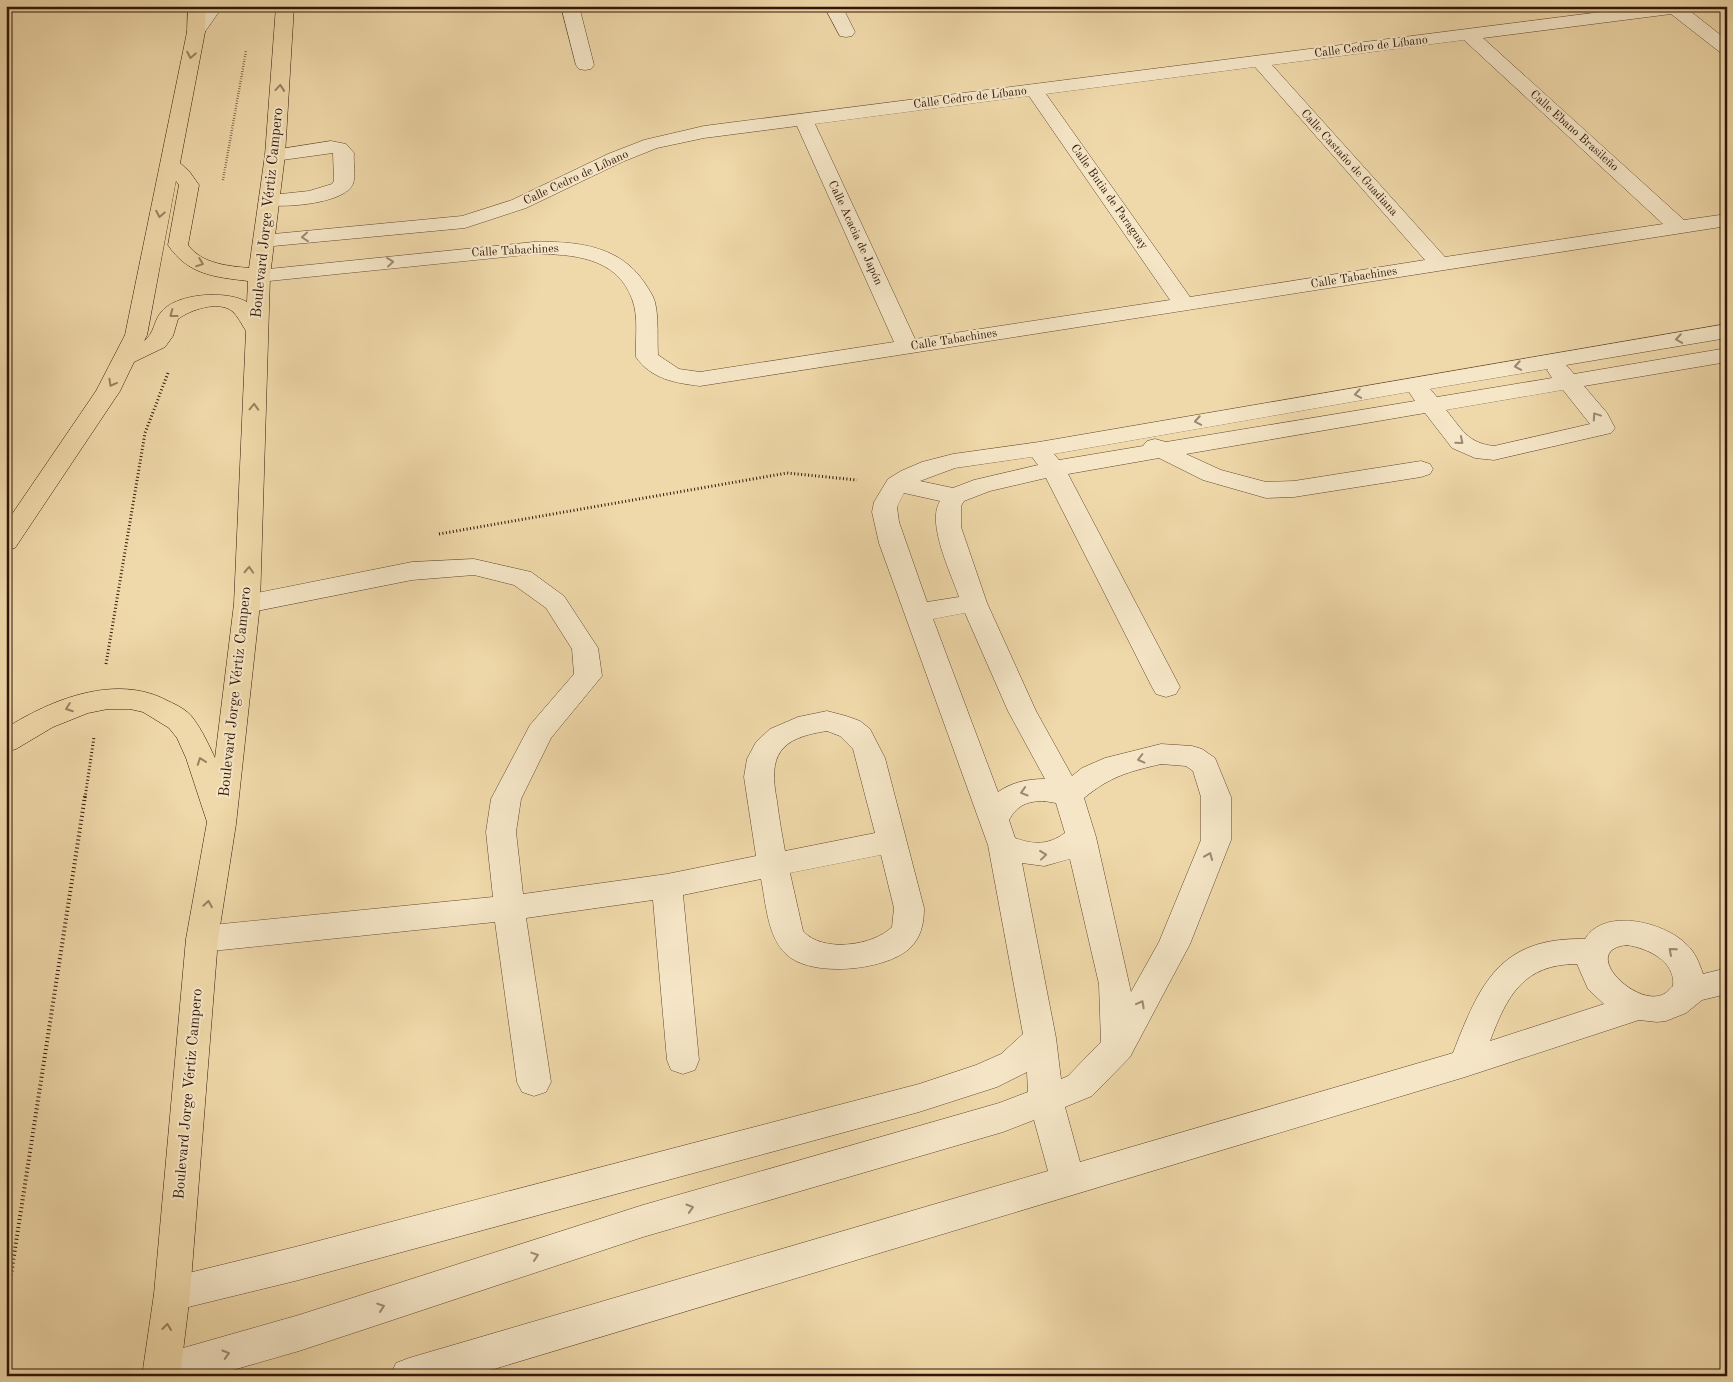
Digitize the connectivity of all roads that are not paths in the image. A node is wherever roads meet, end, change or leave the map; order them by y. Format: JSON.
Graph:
{"nodes":[{"id":1,"x":196,"y":6,"type":"edge"},
{"id":2,"x":215,"y":6,"type":"edge"},
{"id":3,"x":570,"y":6,"type":"edge"},
{"id":4,"x":833,"y":6,"type":"edge"},
{"id":5,"x":1683,"y":7,"type":"edge"},
{"id":6,"x":286,"y":8,"type":"edge"},
{"id":7,"x":196,"y":32,"type":"junction"},
{"id":8,"x":846,"y":32,"type":"dead end"},
{"id":9,"x":1468,"y":34,"type":"junction"},
{"id":10,"x":1727,"y":49,"type":"edge"},
{"id":11,"x":1259,"y":61,"type":"junction"},
{"id":12,"x":585,"y":65,"type":"dead end"},
{"id":13,"x":1034,"y":90,"type":"junction"},
{"id":14,"x":803,"y":119,"type":"junction"},
{"id":15,"x":275,"y":155,"type":"junction"},
{"id":16,"x":170,"y":164,"type":"junction"},
{"id":17,"x":269,"y":200,"type":"junction"},
{"id":18,"x":1727,"y":220,"type":"edge"},
{"id":19,"x":465,"y":222,"type":"junction"},
{"id":20,"x":1679,"y":227,"type":"junction"},
{"id":21,"x":263,"y":241,"type":"junction"},
{"id":22,"x":466,"y":254,"type":"junction"},
{"id":23,"x":1440,"y":264,"type":"junction"},
{"id":24,"x":259,"y":276,"type":"junction"},
{"id":25,"x":1184,"y":304,"type":"junction"},
{"id":26,"x":257,"y":331,"type":"junction"},
{"id":27,"x":1727,"y":331,"type":"edge"},
{"id":28,"x":907,"y":347,"type":"junction"},
{"id":29,"x":1727,"y":355,"type":"edge"},
{"id":30,"x":126,"y":357,"type":"junction"},
{"id":31,"x":1559,"y":371,"type":"junction"},
{"id":32,"x":1422,"y":394,"type":"junction"},
{"id":33,"x":1149,"y":440,"type":"junction"},
{"id":34,"x":1046,"y":459,"type":"junction"},
{"id":35,"x":1421,"y":469,"type":"dead end"},
{"id":36,"x":897,"y":484,"type":"junction"},
{"id":37,"x":955,"y":496,"type":"junction"},
{"id":38,"x":6,"y":542,"type":"edge"},
{"id":39,"x":974,"y":603,"type":"junction"},
{"id":40,"x":247,"y":604,"type":"junction"},
{"id":41,"x":917,"y":613,"type":"junction"},
{"id":42,"x":1166,"y":687,"type":"dead end"},
{"id":43,"x":6,"y":742,"type":"edge"},
{"id":44,"x":1068,"y":795,"type":"junction"},
{"id":45,"x":221,"y":824,"type":"junction"},
{"id":46,"x":998,"y":833,"type":"junction"},
{"id":47,"x":1081,"y":837,"type":"junction"},
{"id":48,"x":892,"y":841,"type":"junction"},
{"id":49,"x":772,"y":865,"type":"junction"},
{"id":50,"x":667,"y":886,"type":"junction"},
{"id":51,"x":509,"y":908,"type":"junction"},
{"id":52,"x":202,"y":939,"type":"junction"},
{"id":53,"x":1593,"y":952,"type":"junction"},
{"id":54,"x":1727,"y":981,"type":"edge"},
{"id":55,"x":1687,"y":993,"type":"junction"},
{"id":56,"x":1638,"y":1007,"type":"junction"},
{"id":57,"x":1040,"y":1038,"type":"junction"},
{"id":58,"x":1118,"y":1046,"type":"junction"},
{"id":59,"x":682,"y":1060,"type":"dead end"},
{"id":60,"x":1465,"y":1063,"type":"junction"},
{"id":61,"x":534,"y":1082,"type":"dead end"},
{"id":62,"x":1046,"y":1101,"type":"junction"},
{"id":63,"x":1068,"y":1182,"type":"junction"},
{"id":64,"x":172,"y":1294,"type":"junction"},
{"id":65,"x":162,"y":1374,"type":"edge"},
{"id":66,"x":409,"y":1376,"type":"edge"}],
"edges":[{"from":1,"to":7,"type":"main road"},
{"from":2,"to":7,"type":"street"},
{"from":3,"to":12,"type":"street"},
{"from":4,"to":8,"type":"street"},
{"from":5,"to":9,"type":"street","name":"Calle Cedro de Líbano"},
{"from":5,"to":10,"type":"street"},
{"from":15,"to":6,"type":"main road","name":"Boulevard Jorge Vértiz Campero","one_way":true},
{"from":7,"to":16,"type":"main road","one_way":true},
{"from":9,"to":11,"type":"street","name":"Calle Cedro de Líbano"},
{"from":9,"to":20,"type":"street","name":"Calle Ebano Brasileño"},
{"from":11,"to":13,"type":"street","name":"Calle Cedro de Líbano"},
{"from":11,"to":23,"type":"street","name":"Calle Castaño de Guadiana"},
{"from":13,"to":14,"type":"street","name":"Calle Cedro de Líbano"},
{"from":13,"to":25,"type":"street","name":"Calle Butia de Paraguay"},
{"from":14,"to":19,"type":"street","name":"Calle Cedro de Líbano"},
{"from":14,"to":28,"type":"street","name":"Calle Acacia de Japón"},
{"from":15,"to":17,"type":"main road","name":"Boulevard Jorge Vértiz Campero"},
{"from":15,"to":17,"type":"street"},
{"from":16,"to":24,"type":"main road","one_way":true},
{"from":16,"to":30,"type":"main road","one_way":true},
{"from":17,"to":21,"type":"main road","name":"Boulevard Jorge Vértiz Campero"},
{"from":18,"to":20,"type":"street","name":"Calle Tabachines"},
{"from":19,"to":21,"type":"street","name":"Calle Cedro de Líbano","one_way":true},
{"from":19,"to":22,"type":"street"},
{"from":20,"to":23,"type":"street","name":"Calle Tabachines"},
{"from":21,"to":24,"type":"main road","name":"Boulevard Jorge Vértiz Campero"},
{"from":24,"to":22,"type":"street","name":"Calle Tabachines","one_way":true},
{"from":22,"to":28,"type":"street","name":"Calle Tabachines"},
{"from":23,"to":25,"type":"street","name":"Calle Tabachines"},
{"from":24,"to":26,"type":"main road","name":"Boulevard Jorge Vértiz Campero"},
{"from":25,"to":28,"type":"street","name":"Calle Tabachines"},
{"from":26,"to":30,"type":"main road","one_way":true},
{"from":40,"to":26,"type":"main road","name":"Boulevard Jorge Vértiz Campero","one_way":true},
{"from":27,"to":31,"type":"street","one_way":true},
{"from":29,"to":31,"type":"street"},
{"from":30,"to":38,"type":"main road","one_way":true},
{"from":31,"to":32,"type":"street"},
{"from":32,"to":31,"type":"street","one_way":true},
{"from":32,"to":33,"type":"street"},
{"from":33,"to":34,"type":"street"},
{"from":33,"to":35,"type":"street"},
{"from":34,"to":36,"type":"street"},
{"from":34,"to":37,"type":"street"},
{"from":34,"to":42,"type":"street"},
{"from":36,"to":37,"type":"street"},
{"from":36,"to":41,"type":"street"},
{"from":37,"to":39,"type":"street"},
{"from":39,"to":41,"type":"street"},
{"from":39,"to":44,"type":"street"},
{"from":40,"to":45,"type":"main road","name":"Boulevard Jorge Vértiz Campero"},
{"from":40,"to":51,"type":"street"},
{"from":41,"to":46,"type":"street"},
{"from":45,"to":43,"type":"main road","one_way":true},
{"from":44,"to":46,"type":"street","one_way":true},
{"from":44,"to":47,"type":"street"},
{"from":58,"to":44,"type":"street","one_way":true},
{"from":52,"to":45,"type":"main road","name":"Boulevard Jorge Vértiz Campero","one_way":true},
{"from":46,"to":47,"type":"street","one_way":true},
{"from":46,"to":57,"type":"street"},
{"from":47,"to":58,"type":"street"},
{"from":48,"to":49,"type":"street"},
{"from":48,"to":49,"type":"street"},
{"from":48,"to":49,"type":"street"},
{"from":49,"to":50,"type":"street"},
{"from":50,"to":51,"type":"street"},
{"from":50,"to":59,"type":"street"},
{"from":51,"to":52,"type":"street"},
{"from":51,"to":61,"type":"street"},
{"from":52,"to":64,"type":"main road","name":"Boulevard Jorge Vértiz Campero"},
{"from":55,"to":53,"type":"street","one_way":true},
{"from":53,"to":56,"type":"street"},
{"from":53,"to":60,"type":"street"},
{"from":54,"to":55,"type":"street"},
{"from":55,"to":56,"type":"street"},
{"from":56,"to":60,"type":"street"},
{"from":57,"to":62,"type":"street"},
{"from":57,"to":64,"type":"street"},
{"from":58,"to":62,"type":"street"},
{"from":60,"to":63,"type":"street"},
{"from":62,"to":63,"type":"street"},
{"from":65,"to":62,"type":"street","one_way":true},
{"from":63,"to":66,"type":"street"},
{"from":65,"to":64,"type":"main road","name":"Boulevard Jorge Vértiz Campero","one_way":true}]}
